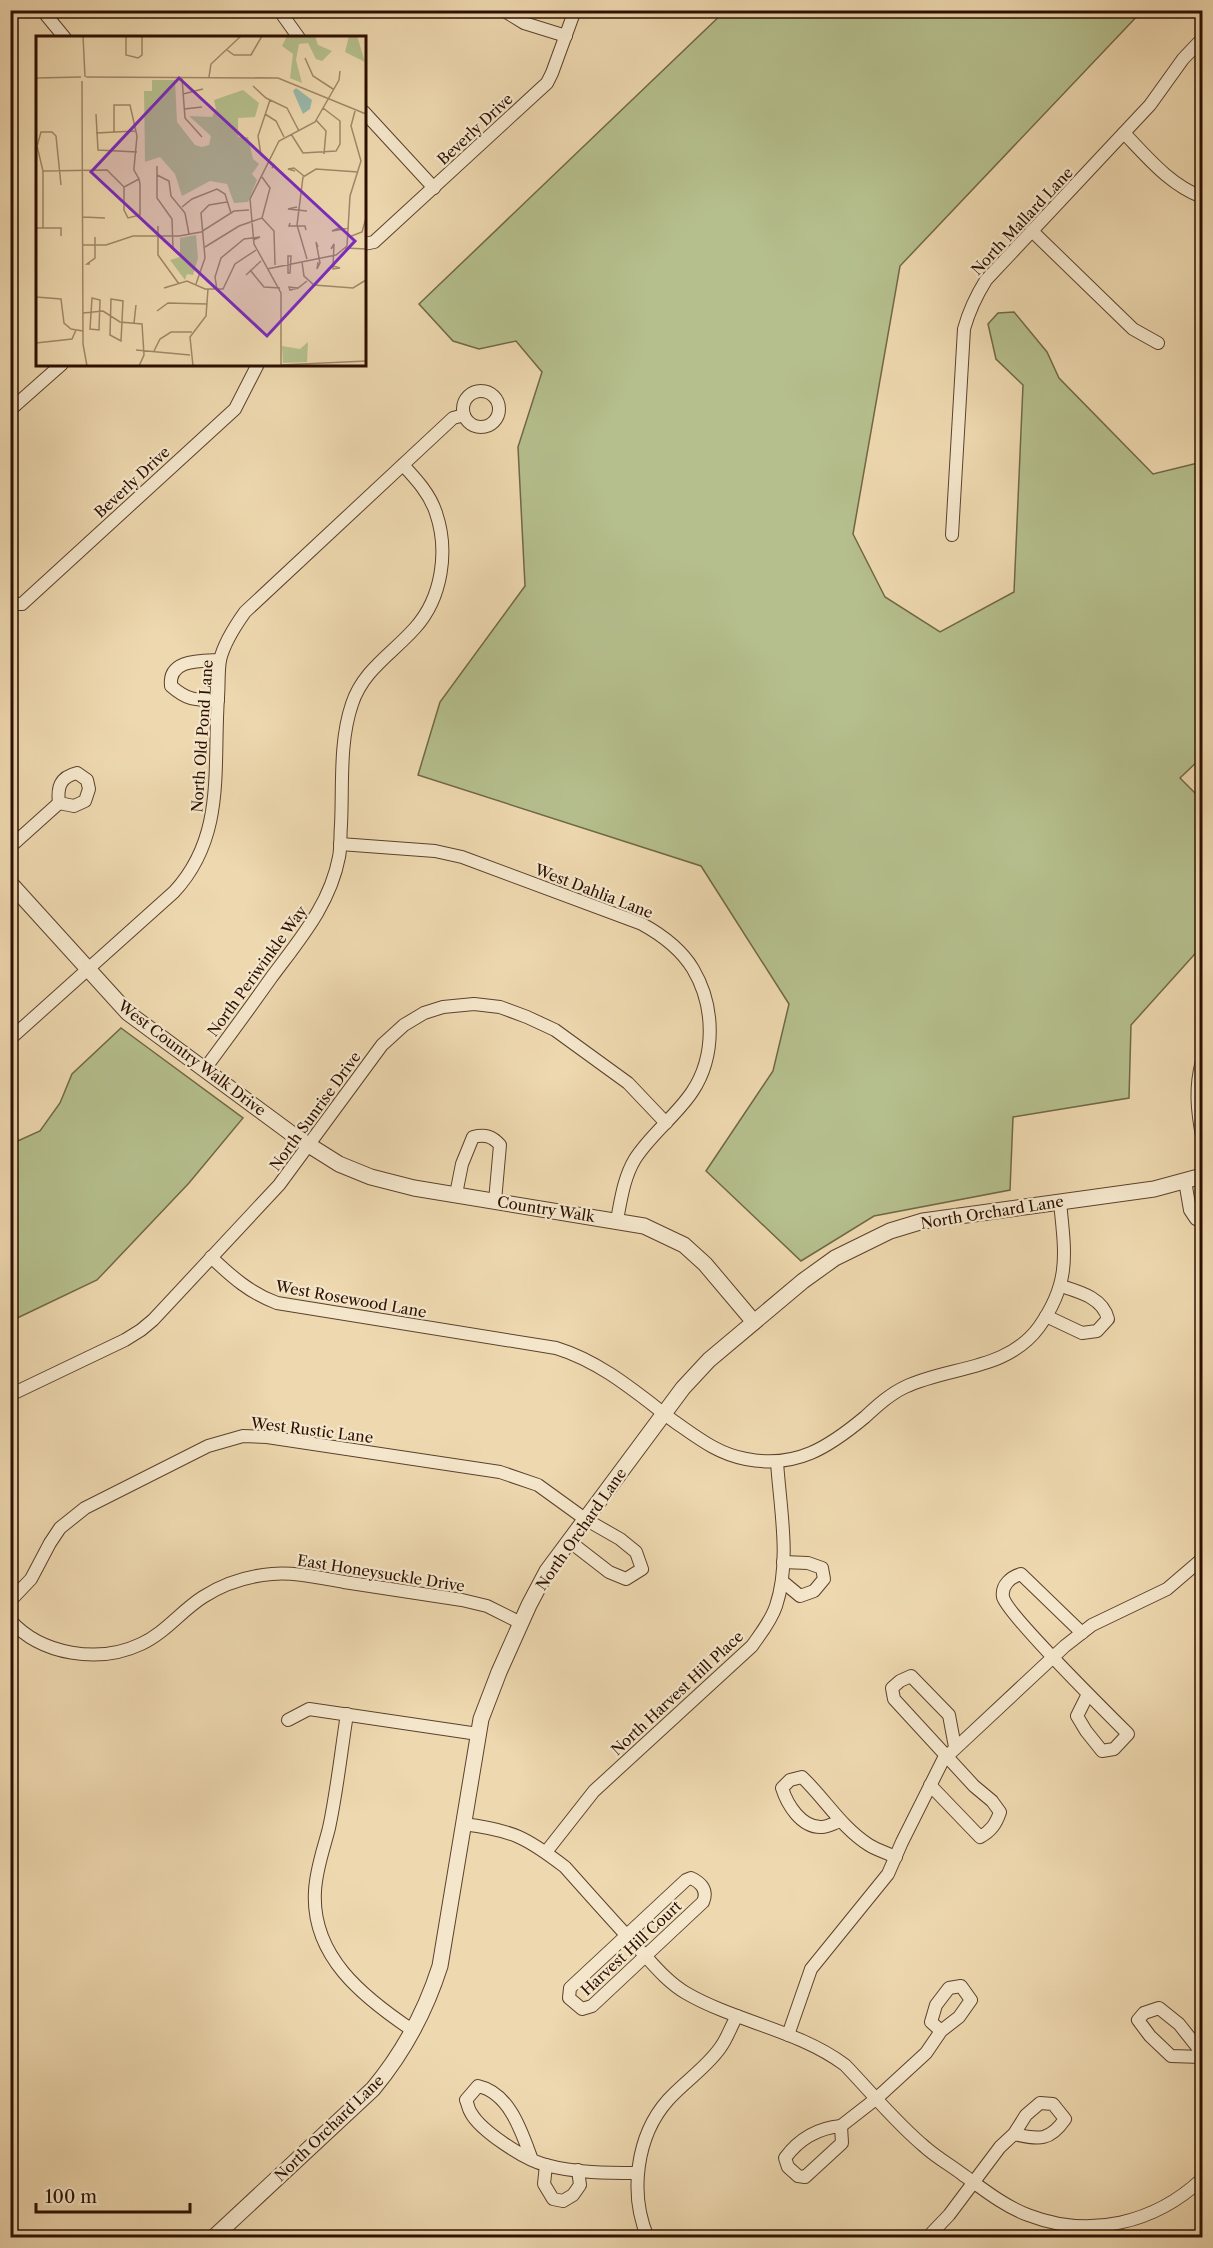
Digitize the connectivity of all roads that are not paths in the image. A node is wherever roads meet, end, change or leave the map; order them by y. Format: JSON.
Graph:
{"nodes":[{"id":1,"x":42,"y":10,"type":"edge"},
{"id":2,"x":279,"y":10,"type":"edge"},
{"id":3,"x":503,"y":10,"type":"edge"},
{"id":4,"x":574,"y":10,"type":"edge"},
{"id":5,"x":63,"y":36,"type":"edge"},
{"id":6,"x":298,"y":36,"type":"edge"},
{"id":7,"x":566,"y":36,"type":"junction"},
{"id":8,"x":1203,"y":39,"type":"edge"},
{"id":9,"x":366,"y":114,"type":"edge"},
{"id":10,"x":1124,"y":133,"type":"junction"},
{"id":11,"x":434,"y":188,"type":"junction"},
{"id":12,"x":1203,"y":197,"type":"edge"},
{"id":13,"x":1032,"y":231,"type":"junction"},
{"id":14,"x":366,"y":244,"type":"edge"},
{"id":15,"x":1158,"y":343,"type":"dead end"},
{"id":16,"x":60,"y":366,"type":"edge"},
{"id":17,"x":253,"y":367,"type":"edge"},
{"id":18,"x":10,"y":410,"type":"edge"},
{"id":19,"x":464,"y":415,"type":"dead end"},
{"id":20,"x":403,"y":465,"type":"junction"},
{"id":21,"x":952,"y":535,"type":"dead end"},
{"id":22,"x":10,"y":604,"type":"edge"},
{"id":23,"x":220,"y":660,"type":"junction"},
{"id":24,"x":218,"y":700,"type":"junction"},
{"id":25,"x":59,"y":803,"type":"dead end"},
{"id":26,"x":340,"y":844,"type":"junction"},
{"id":27,"x":10,"y":847,"type":"edge"},
{"id":28,"x":10,"y":883,"type":"edge"},
{"id":29,"x":87,"y":970,"type":"junction"},
{"id":30,"x":10,"y":1039,"type":"edge"},
{"id":31,"x":1203,"y":1061,"type":"edge"},
{"id":32,"x":204,"y":1070,"type":"junction"},
{"id":33,"x":666,"y":1123,"type":"junction"},
{"id":34,"x":1203,"y":1136,"type":"edge"},
{"id":35,"x":309,"y":1144,"type":"junction"},
{"id":36,"x":1203,"y":1176,"type":"edge"},
{"id":37,"x":1185,"y":1181,"type":"junction"},
{"id":38,"x":456,"y":1194,"type":"junction"},
{"id":39,"x":495,"y":1201,"type":"junction"},
{"id":40,"x":1060,"y":1202,"type":"junction"},
{"id":41,"x":617,"y":1220,"type":"junction"},
{"id":42,"x":1203,"y":1220,"type":"edge"},
{"id":43,"x":211,"y":1257,"type":"junction"},
{"id":44,"x":1061,"y":1286,"type":"junction"},
{"id":45,"x":1046,"y":1316,"type":"junction"},
{"id":46,"x":754,"y":1322,"type":"junction"},
{"id":47,"x":10,"y":1395,"type":"edge"},
{"id":48,"x":664,"y":1413,"type":"junction"},
{"id":49,"x":777,"y":1462,"type":"junction"},
{"id":50,"x":585,"y":1520,"type":"junction"},
{"id":51,"x":569,"y":1541,"type":"junction"},
{"id":52,"x":1203,"y":1559,"type":"edge"},
{"id":53,"x":783,"y":1562,"type":"junction"},
{"id":54,"x":782,"y":1581,"type":"junction"},
{"id":55,"x":10,"y":1601,"type":"edge"},
{"id":56,"x":10,"y":1620,"type":"edge"},
{"id":57,"x":521,"y":1623,"type":"junction"},
{"id":58,"x":1082,"y":1633,"type":"junction"},
{"id":59,"x":1054,"y":1657,"type":"junction"},
{"id":60,"x":1088,"y":1694,"type":"junction"},
{"id":61,"x":347,"y":1714,"type":"junction"},
{"id":62,"x":288,"y":1720,"type":"dead end"},
{"id":63,"x":478,"y":1734,"type":"junction"},
{"id":64,"x":952,"y":1751,"type":"junction"},
{"id":65,"x":930,"y":1785,"type":"junction"},
{"id":66,"x":841,"y":1821,"type":"junction"},
{"id":67,"x":464,"y":1824,"type":"junction"},
{"id":68,"x":546,"y":1852,"type":"junction"},
{"id":69,"x":896,"y":1857,"type":"junction"},
{"id":70,"x":626,"y":1935,"type":"junction"},
{"id":71,"x":646,"y":1956,"type":"junction"},
{"id":72,"x":737,"y":2016,"type":"junction"},
{"id":73,"x":412,"y":2030,"type":"junction"},
{"id":74,"x":941,"y":2031,"type":"dead end"},
{"id":75,"x":788,"y":2035,"type":"junction"},
{"id":76,"x":1203,"y":2055,"type":"edge"},
{"id":77,"x":878,"y":2098,"type":"junction"},
{"id":78,"x":842,"y":2126,"type":"junction"},
{"id":79,"x":1014,"y":2134,"type":"dead end"},
{"id":80,"x":532,"y":2160,"type":"junction"},
{"id":81,"x":546,"y":2165,"type":"junction"},
{"id":82,"x":578,"y":2170,"type":"junction"},
{"id":83,"x":638,"y":2173,"type":"junction"},
{"id":84,"x":1203,"y":2179,"type":"edge"},
{"id":85,"x":974,"y":2182,"type":"junction"},
{"id":86,"x":1106,"y":2232,"type":"edge"},
{"id":87,"x":213,"y":2238,"type":"edge"},
{"id":88,"x":648,"y":2238,"type":"edge"},
{"id":89,"x":927,"y":2238,"type":"edge"}],
"edges":[{"from":1,"to":5,"type":"street"},
{"from":2,"to":6,"type":"street"},
{"from":3,"to":7,"type":"street"},
{"from":4,"to":7,"type":"street","name":"Beverly Drive"},
{"from":7,"to":11,"type":"street","name":"Beverly Drive"},
{"from":8,"to":10,"type":"street","name":"North Mallard Lane"},
{"from":9,"to":11,"type":"street"},
{"from":10,"to":12,"type":"street"},
{"from":10,"to":13,"type":"street","name":"North Mallard Lane"},
{"from":11,"to":14,"type":"street","name":"Beverly Drive"},
{"from":13,"to":15,"type":"street"},
{"from":13,"to":21,"type":"street","name":"North Mallard Lane"},
{"from":16,"to":18,"type":"street"},
{"from":17,"to":22,"type":"street","name":"Beverly Drive"},
{"from":19,"to":20,"type":"street","name":"North Old Pond Lane"},
{"from":20,"to":23,"type":"street","name":"North Old Pond Lane"},
{"from":20,"to":26,"type":"street","name":"North Periwinkle Way"},
{"from":23,"to":24,"type":"street","name":"North Old Pond Lane"},
{"from":23,"to":24,"type":"street"},
{"from":24,"to":29,"type":"street","name":"North Old Pond Lane"},
{"from":25,"to":27,"type":"street"},
{"from":26,"to":32,"type":"street","name":"North Periwinkle Way"},
{"from":26,"to":33,"type":"street","name":"West Dahlia Lane"},
{"from":28,"to":29,"type":"street","name":"West Country Walk Drive"},
{"from":29,"to":30,"type":"street","name":"North Old Pond Lane"},
{"from":29,"to":32,"type":"street","name":"West Country Walk Drive"},
{"from":31,"to":34,"type":"street"},
{"from":32,"to":35,"type":"street","name":"West Country Walk Drive"},
{"from":33,"to":35,"type":"street","name":"North Sunrise Drive"},
{"from":33,"to":41,"type":"street","name":"West Dahlia Lane"},
{"from":35,"to":38,"type":"street","name":"Country Walk"},
{"from":35,"to":43,"type":"street","name":"North Sunrise Drive"},
{"from":36,"to":37,"type":"street","name":"North Orchard Lane"},
{"from":37,"to":40,"type":"street","name":"North Orchard Lane"},
{"from":37,"to":42,"type":"street"},
{"from":38,"to":39,"type":"street","name":"Country Walk"},
{"from":38,"to":39,"type":"street"},
{"from":39,"to":41,"type":"street","name":"Country Walk"},
{"from":40,"to":44,"type":"street","name":"West Rosewood Lane"},
{"from":40,"to":46,"type":"street","name":"North Orchard Lane"},
{"from":41,"to":46,"type":"street","name":"Country Walk"},
{"from":43,"to":47,"type":"street","name":"North Sunrise Drive"},
{"from":43,"to":48,"type":"street","name":"West Rosewood Lane"},
{"from":44,"to":45,"type":"street","name":"West Rosewood Lane"},
{"from":44,"to":45,"type":"street"},
{"from":45,"to":49,"type":"street","name":"West Rosewood Lane"},
{"from":46,"to":48,"type":"street","name":"North Orchard Lane"},
{"from":48,"to":49,"type":"street","name":"West Rosewood Lane"},
{"from":48,"to":50,"type":"street","name":"North Orchard Lane"},
{"from":49,"to":53,"type":"street","name":"North Harvest Hill Place"},
{"from":50,"to":51,"type":"street","name":"North Orchard Lane"},
{"from":50,"to":51,"type":"street","name":"West Rustic Lane"},
{"from":50,"to":55,"type":"street","name":"West Rustic Lane"},
{"from":51,"to":57,"type":"street","name":"North Orchard Lane"},
{"from":52,"to":58,"type":"street"},
{"from":53,"to":54,"type":"street","name":"North Harvest Hill Place"},
{"from":53,"to":54,"type":"street"},
{"from":54,"to":68,"type":"street","name":"North Harvest Hill Place"},
{"from":56,"to":57,"type":"street","name":"East Honeysuckle Drive"},
{"from":57,"to":63,"type":"street","name":"North Orchard Lane"},
{"from":58,"to":59,"type":"street"},
{"from":58,"to":59,"type":"street"},
{"from":59,"to":60,"type":"street"},
{"from":59,"to":64,"type":"street"},
{"from":60,"to":60,"type":"street"},
{"from":61,"to":62,"type":"street"},
{"from":61,"to":63,"type":"street"},
{"from":61,"to":73,"type":"street"},
{"from":63,"to":67,"type":"street","name":"North Orchard Lane"},
{"from":64,"to":64,"type":"street"},
{"from":64,"to":65,"type":"street"},
{"from":64,"to":65,"type":"street"},
{"from":65,"to":69,"type":"street"},
{"from":66,"to":66,"type":"street"},
{"from":66,"to":69,"type":"street"},
{"from":67,"to":68,"type":"street"},
{"from":67,"to":73,"type":"street","name":"North Orchard Lane"},
{"from":68,"to":70,"type":"street"},
{"from":69,"to":75,"type":"street"},
{"from":70,"to":71,"type":"street"},
{"from":70,"to":71,"type":"street","name":"Harvest Hill Court"},
{"from":70,"to":71,"type":"street","name":"Harvest Hill Court"},
{"from":71,"to":72,"type":"street"},
{"from":72,"to":75,"type":"street"},
{"from":72,"to":83,"type":"street"},
{"from":73,"to":87,"type":"street","name":"North Orchard Lane"},
{"from":74,"to":77,"type":"street"},
{"from":75,"to":77,"type":"street"},
{"from":76,"to":76,"type":"street"},
{"from":77,"to":78,"type":"street"},
{"from":77,"to":85,"type":"street"},
{"from":78,"to":78,"type":"street"},
{"from":79,"to":85,"type":"street"},
{"from":80,"to":80,"type":"street"},
{"from":80,"to":81,"type":"street"},
{"from":81,"to":82,"type":"street"},
{"from":81,"to":82,"type":"street"},
{"from":82,"to":83,"type":"street"},
{"from":83,"to":88,"type":"street"},
{"from":84,"to":86,"type":"street"},
{"from":85,"to":86,"type":"street"},
{"from":85,"to":89,"type":"street"}]}
